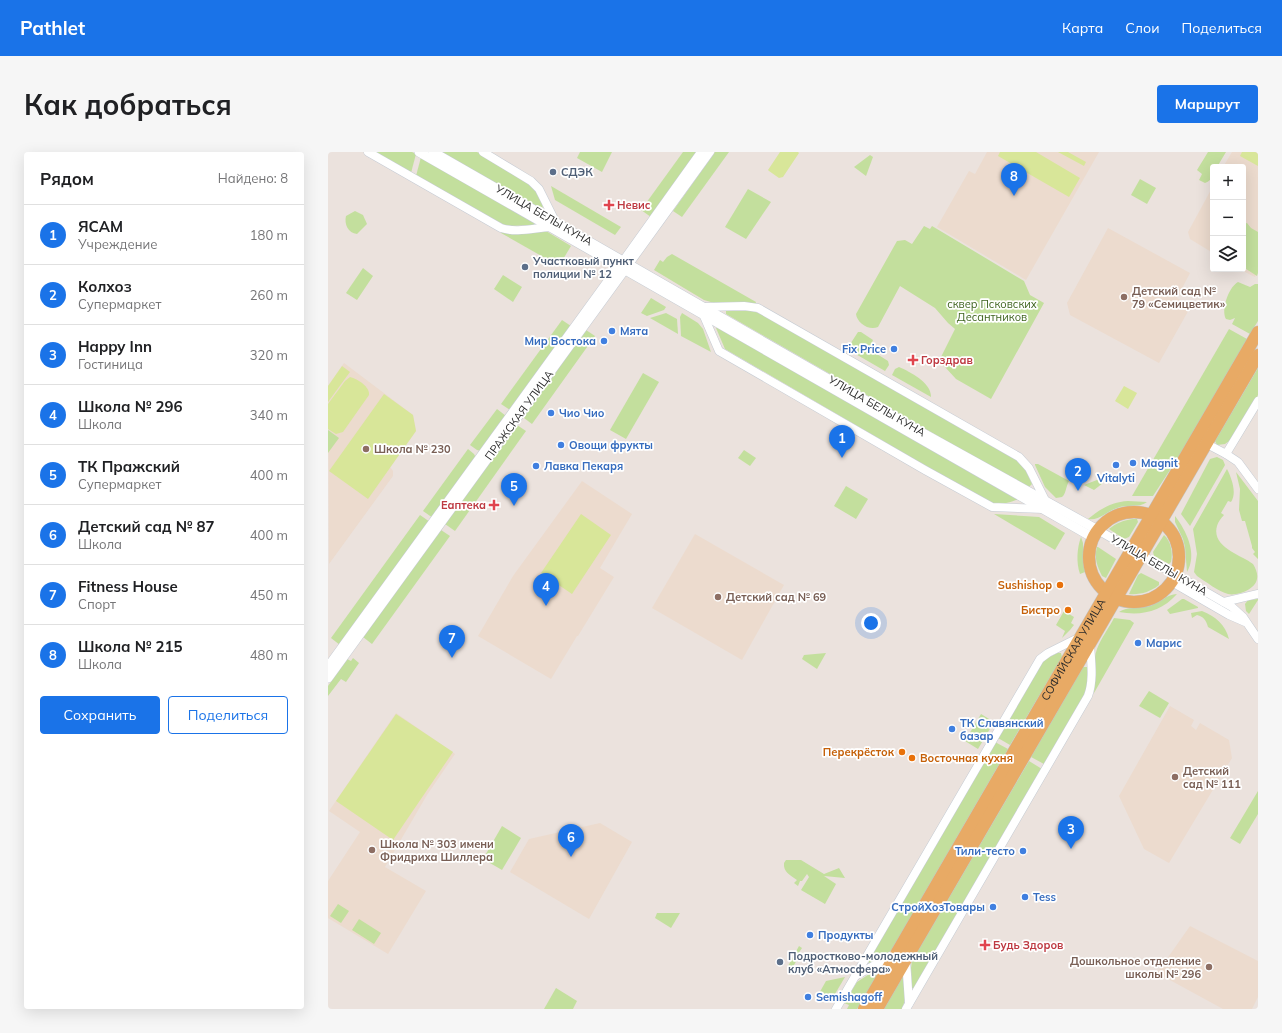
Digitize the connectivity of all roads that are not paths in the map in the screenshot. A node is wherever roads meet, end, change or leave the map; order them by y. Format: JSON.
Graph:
{"nodes":[{"id":1,"x":368,"y":152,"type":"edge"},
{"id":2,"x":420,"y":152,"type":"edge"},
{"id":3,"x":433,"y":152,"type":"edge"},
{"id":4,"x":484,"y":152,"type":"edge"},
{"id":5,"x":701,"y":152,"type":"edge"},
{"id":6,"x":710,"y":152,"type":"edge"},
{"id":7,"x":553,"y":225,"type":"junction"},
{"id":8,"x":624,"y":265,"type":"junction"},
{"id":9,"x":704,"y":310,"type":"junction"},
{"id":10,"x":1258,"y":332,"type":"edge"},
{"id":11,"x":1258,"y":355,"type":"edge"},
{"id":12,"x":1258,"y":401,"type":"edge"},
{"id":13,"x":1207,"y":444,"type":"junction"},
{"id":14,"x":1226,"y":454,"type":"junction"},
{"id":15,"x":1258,"y":489,"type":"edge"},
{"id":16,"x":1045,"y":506,"type":"junction"},
{"id":17,"x":1157,"y":518,"type":"junction"},
{"id":18,"x":1094,"y":533,"type":"junction"},
{"id":19,"x":1136,"y":552,"type":"junction"},
{"id":20,"x":1174,"y":579,"type":"junction"},
{"id":21,"x":1258,"y":594,"type":"edge"},
{"id":22,"x":1111,"y":596,"type":"junction"},
{"id":23,"x":1247,"y":596,"type":"junction"},
{"id":24,"x":1224,"y":602,"type":"junction"},
{"id":25,"x":1244,"y":619,"type":"junction"},
{"id":26,"x":1085,"y":640,"type":"junction"},
{"id":27,"x":1258,"y":640,"type":"edge"},
{"id":28,"x":328,"y":667,"type":"edge"},
{"id":29,"x":328,"y":678,"type":"edge"},
{"id":30,"x":901,"y":957,"type":"junction"},
{"id":31,"x":856,"y":976,"type":"junction"},
{"id":32,"x":908,"y":1006,"type":"edge"},
{"id":33,"x":836,"y":1009,"type":"edge"},
{"id":34,"x":864,"y":1009,"type":"edge"},
{"id":35,"x":877,"y":1009,"type":"edge"}],
"edges":[{"from":1,"to":7,"type":"street"},
{"from":2,"to":7,"type":"street","name":"УЛИЦА БЕЛЫ КУНА"},
{"from":3,"to":7,"type":"street","name":"УЛИЦА БЕЛЫ КУНА"},
{"from":4,"to":7,"type":"street"},
{"from":5,"to":8,"type":"street","name":"ПРАЖСКАЯ УЛИЦА"},
{"from":6,"to":8,"type":"street","name":"ПРАЖСКАЯ УЛИЦА"},
{"from":7,"to":8,"type":"street","name":"УЛИЦА БЕЛЫ КУНА"},
{"from":8,"to":9,"type":"street","name":"УЛИЦА БЕЛЫ КУНА"},
{"from":8,"to":28,"type":"street","name":"ПРАЖСКАЯ УЛИЦА"},
{"from":8,"to":29,"type":"street","name":"ПРАЖСКАЯ УЛИЦА"},
{"from":9,"to":16,"type":"street","name":"УЛИЦА БЕЛЫ КУНА"},
{"from":9,"to":16,"type":"street"},
{"from":9,"to":16,"type":"street"},
{"from":10,"to":17,"type":"main road","name":"СОФИЙСКАЯ УЛИЦА"},
{"from":11,"to":13,"type":"main road","name":"СОФИЙСКАЯ УЛИЦА"},
{"from":12,"to":14,"type":"street"},
{"from":13,"to":14,"type":"street"},
{"from":13,"to":17,"type":"main road","name":"СОФИЙСКАЯ УЛИЦА"},
{"from":14,"to":15,"type":"street"},
{"from":16,"to":18,"type":"street","name":"УЛИЦА БЕЛЫ КУНА"},
{"from":17,"to":18,"type":"main road"},
{"from":17,"to":19,"type":"main road","name":"СОФИЙСКАЯ УЛИЦА"},
{"from":17,"to":20,"type":"main road"},
{"from":18,"to":19,"type":"street","name":"УЛИЦА БЕЛЫ КУНА"},
{"from":18,"to":22,"type":"main road"},
{"from":19,"to":20,"type":"street","name":"УЛИЦА БЕЛЫ КУНА"},
{"from":19,"to":22,"type":"main road","name":"СОФИЙСКАЯ УЛИЦА"},
{"from":20,"to":22,"type":"main road"},
{"from":20,"to":24,"type":"street","name":"УЛИЦА БЕЛЫ КУНА"},
{"from":20,"to":25,"type":"street","name":"УЛИЦА БЕЛЫ КУНА"},
{"from":21,"to":23,"type":"street"},
{"from":22,"to":26,"type":"main road","name":"СОФИЙСКАЯ УЛИЦА"},
{"from":23,"to":24,"type":"street"},
{"from":23,"to":25,"type":"street"},
{"from":24,"to":25,"type":"street","name":"УЛИЦА БЕЛЫ КУНА"},
{"from":25,"to":27,"type":"street"},
{"from":26,"to":30,"type":"main road","name":"СОФИЙСКАЯ УЛИЦА"},
{"from":26,"to":31,"type":"street"},
{"from":26,"to":32,"type":"street"},
{"from":30,"to":31,"type":"street"},
{"from":30,"to":32,"type":"street"},
{"from":30,"to":34,"type":"main road","name":"СОФИЙСКАЯ УЛИЦА"},
{"from":30,"to":35,"type":"main road","name":"СОФИЙСКАЯ УЛИЦА"},
{"from":31,"to":33,"type":"street"}]}
